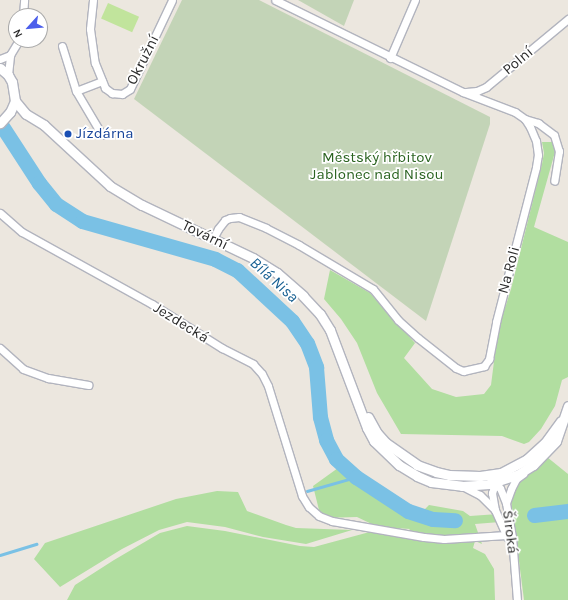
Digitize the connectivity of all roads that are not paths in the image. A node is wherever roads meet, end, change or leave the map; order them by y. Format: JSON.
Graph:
{"nodes":[{"id":1,"x":93,"y":0,"type":"edge"},
{"id":2,"x":172,"y":0,"type":"edge"},
{"id":3,"x":275,"y":0,"type":"edge"},
{"id":4,"x":415,"y":0,"type":"edge"},
{"id":5,"x":568,"y":19,"type":"edge"},
{"id":6,"x":62,"y":46,"type":"dead end"},
{"id":7,"x":14,"y":48,"type":"edge"},
{"id":8,"x":10,"y":55,"type":"junction"},
{"id":9,"x":390,"y":58,"type":"junction"},
{"id":10,"x":0,"y":59,"type":"edge"},
{"id":11,"x":0,"y":68,"type":"edge"},
{"id":12,"x":8,"y":75,"type":"junction"},
{"id":13,"x":102,"y":81,"type":"junction"},
{"id":14,"x":76,"y":91,"type":"junction"},
{"id":15,"x":463,"y":92,"type":"junction"},
{"id":16,"x":15,"y":101,"type":"junction"},
{"id":17,"x":26,"y":114,"type":"junction"},
{"id":18,"x":5,"y":118,"type":"edge"},
{"id":19,"x":525,"y":119,"type":"junction"},
{"id":20,"x":102,"y":135,"type":"dead end"},
{"id":21,"x":554,"y":181,"type":"dead end"},
{"id":22,"x":0,"y":213,"type":"edge"},
{"id":23,"x":213,"y":239,"type":"junction"},
{"id":24,"x":0,"y":348,"type":"edge"},
{"id":25,"x":88,"y":385,"type":"dead end"},
{"id":26,"x":358,"y":400,"type":"junction"},
{"id":27,"x":568,"y":406,"type":"edge"},
{"id":28,"x":564,"y":416,"type":"junction"},
{"id":29,"x":533,"y":465,"type":"junction"},
{"id":30,"x":501,"y":473,"type":"junction"},
{"id":31,"x":480,"y":476,"type":"junction"},
{"id":32,"x":494,"y":483,"type":"junction"},
{"id":33,"x":462,"y":486,"type":"junction"},
{"id":34,"x":506,"y":503,"type":"junction"},
{"id":35,"x":495,"y":510,"type":"junction"},
{"id":36,"x":506,"y":535,"type":"junction"},
{"id":37,"x":514,"y":562,"type":"junction"},
{"id":38,"x":517,"y":600,"type":"edge"}],
"edges":[{"from":1,"to":13,"type":"street","name":"Okružní"},
{"from":2,"to":13,"type":"street","name":"Okružní"},
{"from":3,"to":9,"type":"street"},
{"from":4,"to":9,"type":"street"},
{"from":5,"to":15,"type":"street","name":"Polní"},
{"from":6,"to":14,"type":"street"},
{"from":7,"to":8,"type":"street"},
{"from":8,"to":10,"type":"street"},
{"from":8,"to":12,"type":"street"},
{"from":9,"to":15,"type":"street"},
{"from":11,"to":12,"type":"street"},
{"from":12,"to":16,"type":"street"},
{"from":13,"to":14,"type":"street","name":"Okružní"},
{"from":14,"to":20,"type":"street"},
{"from":15,"to":19,"type":"street"},
{"from":16,"to":17,"type":"street","name":"Tovární"},
{"from":16,"to":18,"type":"street"},
{"from":17,"to":18,"type":"street"},
{"from":17,"to":23,"type":"street","name":"Tovární"},
{"from":19,"to":21,"type":"street"},
{"from":19,"to":23,"type":"street","name":"Na Roli"},
{"from":22,"to":36,"type":"street","name":"Jezdecká"},
{"from":23,"to":26,"type":"street","name":"Tovární"},
{"from":24,"to":25,"type":"street"},
{"from":26,"to":31,"type":"street","name":"Tovární"},
{"from":26,"to":33,"type":"street","name":"Tovární"},
{"from":27,"to":28,"type":"street","name":"Tovární"},
{"from":28,"to":29,"type":"street","name":"Tovární"},
{"from":28,"to":30,"type":"street","name":"Tovární"},
{"from":29,"to":32,"type":"street","name":"Tovární"},
{"from":29,"to":34,"type":"street","name":"Široká"},
{"from":30,"to":31,"type":"street","name":"Tovární"},
{"from":30,"to":32,"type":"street"},
{"from":31,"to":32,"type":"street"},
{"from":32,"to":33,"type":"street","name":"Tovární"},
{"from":32,"to":34,"type":"street","name":"Široká"},
{"from":32,"to":35,"type":"street","name":"Široká"},
{"from":33,"to":35,"type":"street","name":"Široká"},
{"from":34,"to":37,"type":"street","name":"Široká"},
{"from":35,"to":36,"type":"street","name":"Široká"},
{"from":36,"to":37,"type":"street","name":"Široká"},
{"from":37,"to":38,"type":"street","name":"Široká"}]}
